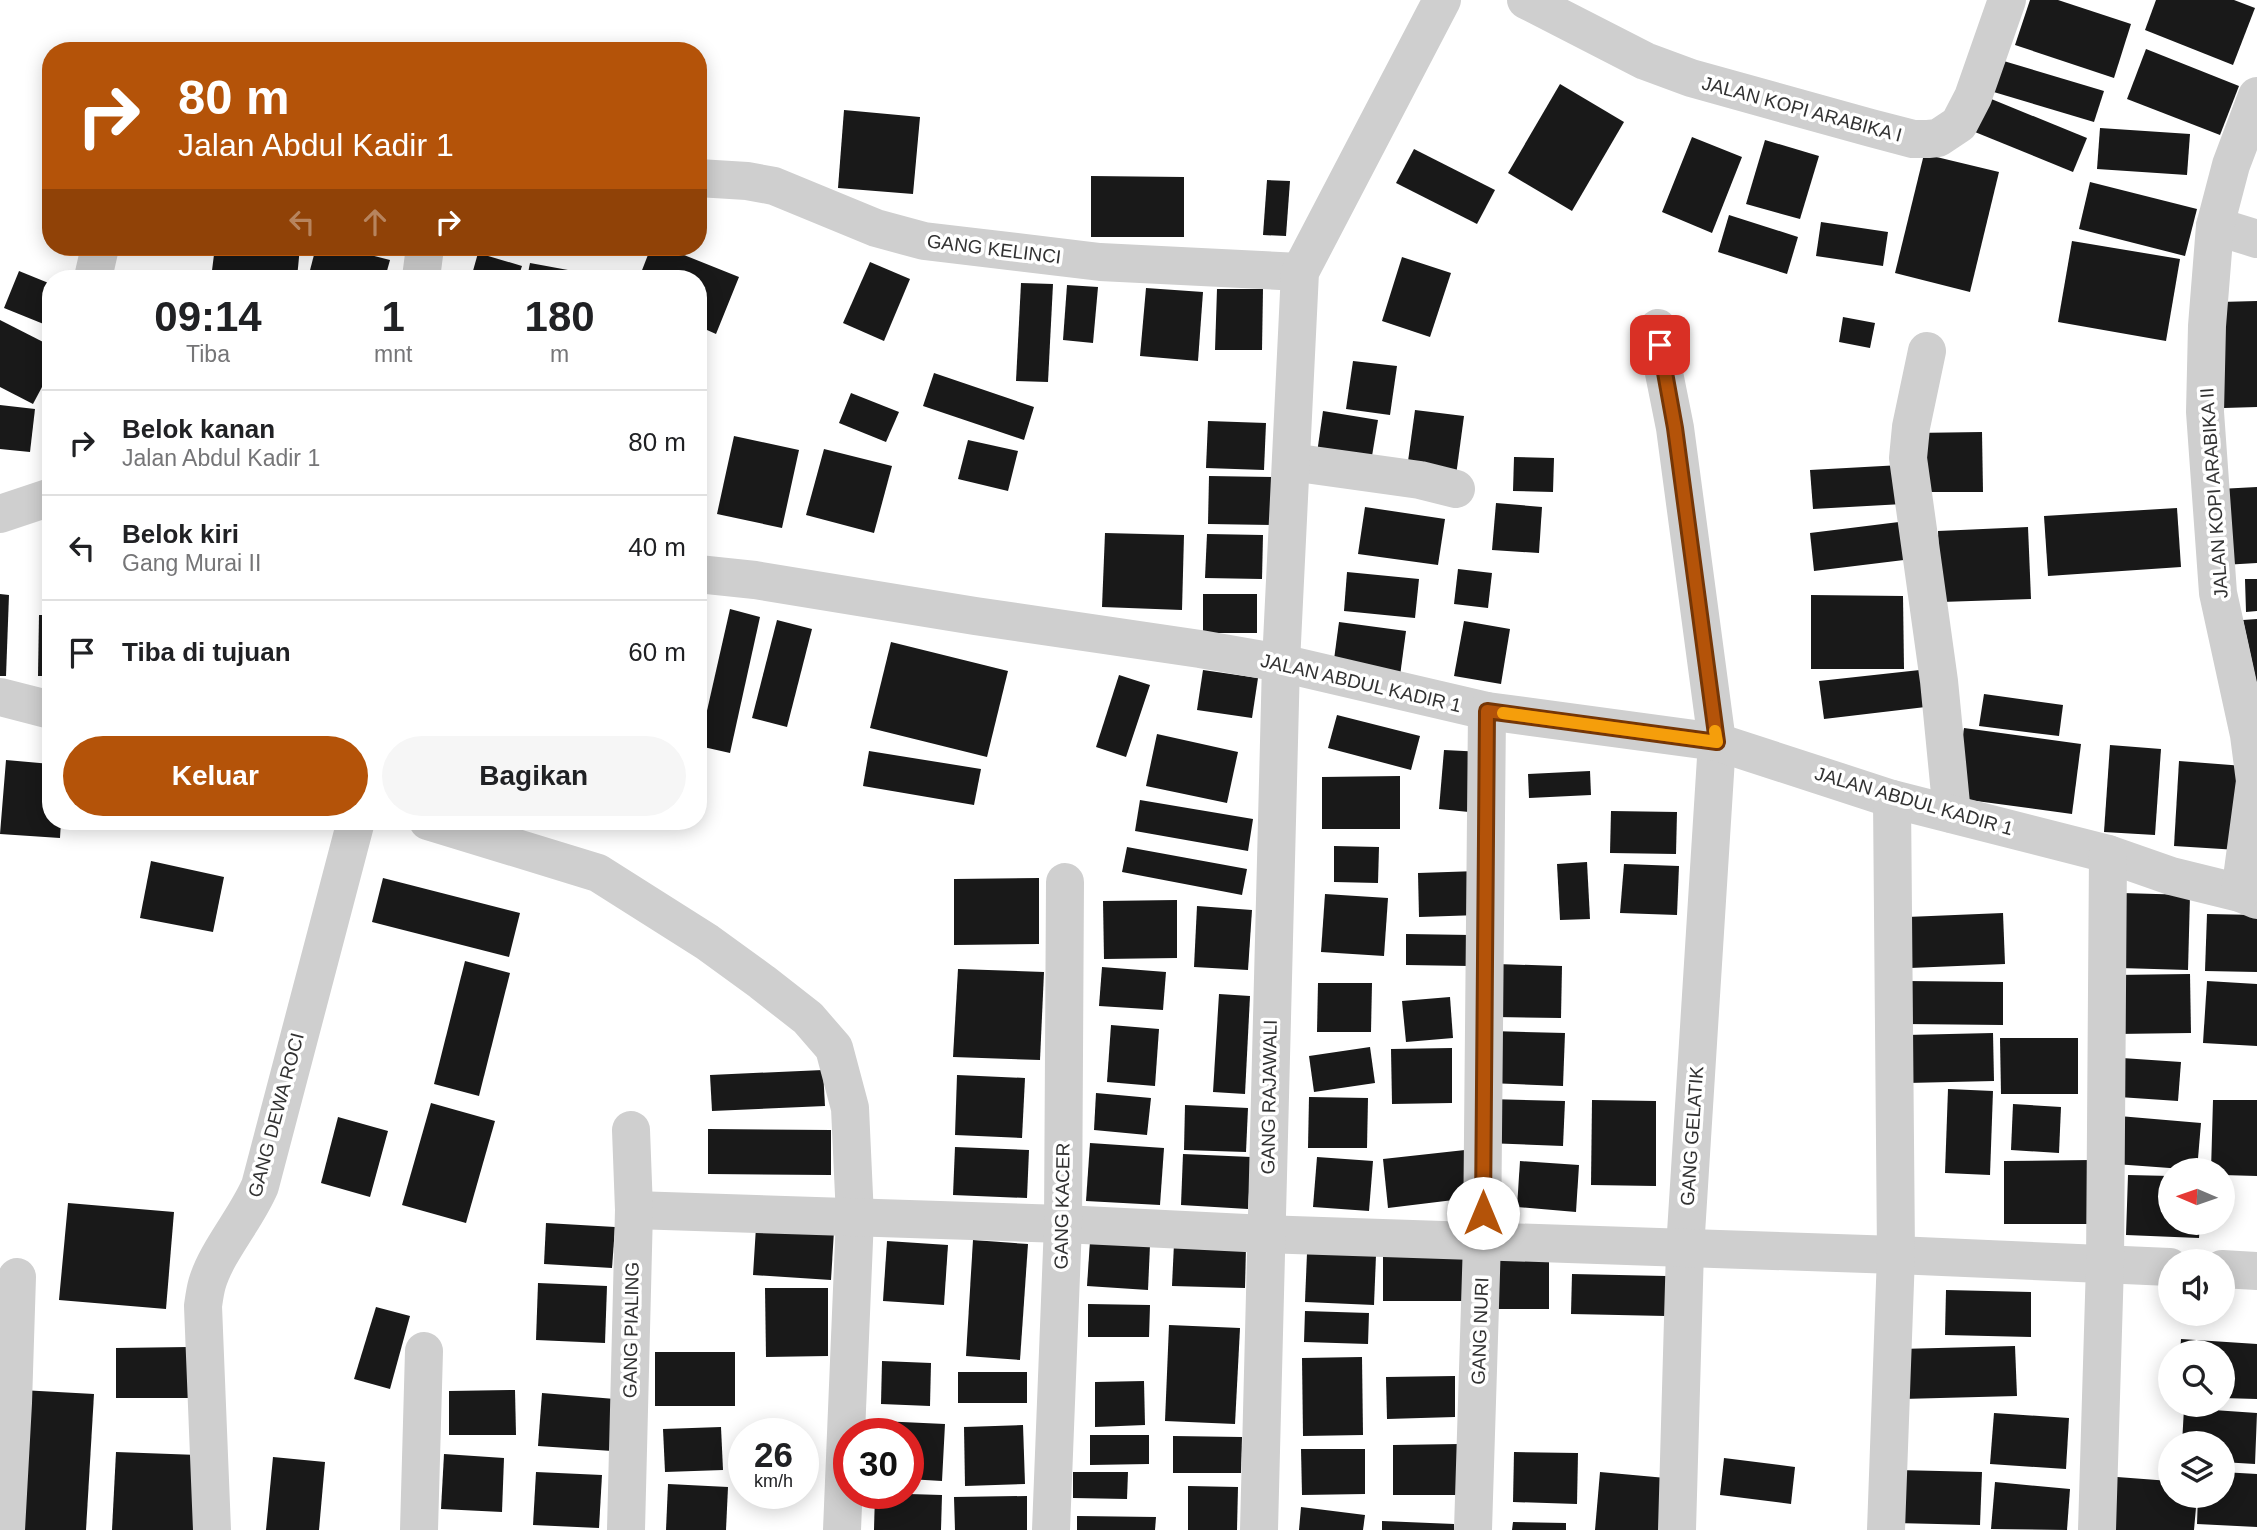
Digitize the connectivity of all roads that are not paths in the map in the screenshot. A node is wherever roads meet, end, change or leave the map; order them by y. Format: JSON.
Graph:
{"nodes":[{"id":1,"x":1442,"y":0,"type":"edge"},
{"id":2,"x":1526,"y":0,"type":"edge"},
{"id":3,"x":2007,"y":0,"type":"edge"},
{"id":4,"x":2257,"y":96,"type":"edge"},
{"id":5,"x":707,"y":179,"type":"edge"},
{"id":6,"x":2214,"y":226,"type":"junction"},
{"id":7,"x":2257,"y":239,"type":"edge"},
{"id":8,"x":1300,"y":272,"type":"junction"},
{"id":9,"x":1658,"y":328,"type":"dead end"},
{"id":10,"x":1927,"y":351,"type":"dead end"},
{"id":11,"x":1291,"y":462,"type":"junction"},
{"id":12,"x":1456,"y":489,"type":"dead end"},
{"id":13,"x":42,"y":497,"type":"edge"},
{"id":14,"x":0,"y":514,"type":"edge"},
{"id":15,"x":707,"y":575,"type":"edge"},
{"id":16,"x":1281,"y":663,"type":"junction"},
{"id":17,"x":0,"y":697,"type":"edge"},
{"id":18,"x":42,"y":708,"type":"edge"},
{"id":19,"x":1487,"y":711,"type":"junction"},
{"id":20,"x":1717,"y":742,"type":"junction"},
{"id":21,"x":1892,"y":799,"type":"junction"},
{"id":22,"x":1952,"y":814,"type":"junction"},
{"id":23,"x":354,"y":830,"type":"edge"},
{"id":24,"x":457,"y":830,"type":"edge"},
{"id":25,"x":2108,"y":854,"type":"junction"},
{"id":26,"x":1065,"y":882,"type":"dead end"},
{"id":27,"x":2249,"y":896,"type":"edge"},
{"id":28,"x":631,"y":1130,"type":"dead end"},
{"id":29,"x":634,"y":1210,"type":"junction"},
{"id":30,"x":855,"y":1217,"type":"junction"},
{"id":31,"x":1063,"y":1224,"type":"junction"},
{"id":32,"x":1266,"y":1234,"type":"junction"},
{"id":33,"x":1482,"y":1241,"type":"junction"},
{"id":34,"x":1685,"y":1249,"type":"junction"},
{"id":35,"x":1896,"y":1255,"type":"junction"},
{"id":36,"x":2105,"y":1264,"type":"junction"},
{"id":37,"x":2158,"y":1266,"type":"edge"},
{"id":38,"x":2235,"y":1270,"type":"edge"},
{"id":39,"x":2257,"y":1271,"type":"edge"},
{"id":40,"x":17,"y":1277,"type":"dead end"},
{"id":41,"x":424,"y":1351,"type":"dead end"},
{"id":42,"x":6,"y":1530,"type":"edge"},
{"id":43,"x":212,"y":1530,"type":"edge"},
{"id":44,"x":419,"y":1530,"type":"edge"},
{"id":45,"x":626,"y":1530,"type":"edge"},
{"id":46,"x":842,"y":1530,"type":"edge"},
{"id":47,"x":1051,"y":1530,"type":"edge"},
{"id":48,"x":1259,"y":1530,"type":"edge"},
{"id":49,"x":1473,"y":1530,"type":"edge"},
{"id":50,"x":1677,"y":1530,"type":"edge"},
{"id":51,"x":1886,"y":1530,"type":"edge"},
{"id":52,"x":2097,"y":1530,"type":"edge"}],
"edges":[{"from":1,"to":8,"type":"street"},
{"from":2,"to":3,"type":"street","name":"JALAN KOPI ARABIKA I"},
{"from":4,"to":6,"type":"street","name":"JALAN KOPI ARABIKA II"},
{"from":5,"to":8,"type":"street","name":"GANG KELINCI"},
{"from":6,"to":7,"type":"street"},
{"from":6,"to":27,"type":"street","name":"JALAN KOPI ARABIKA II"},
{"from":8,"to":11,"type":"street","name":"GANG RAJAWALI"},
{"from":9,"to":20,"type":"street","name":"GANG GELATIK"},
{"from":10,"to":22,"type":"street"},
{"from":11,"to":12,"type":"street"},
{"from":11,"to":16,"type":"street","name":"GANG RAJAWALI"},
{"from":13,"to":14,"type":"street"},
{"from":15,"to":16,"type":"street","name":"JALAN ABDUL KADIR 1"},
{"from":16,"to":19,"type":"street","name":"JALAN ABDUL KADIR 1"},
{"from":16,"to":32,"type":"street","name":"GANG RAJAWALI"},
{"from":17,"to":18,"type":"street"},
{"from":19,"to":20,"type":"street","name":"JALAN ABDUL KADIR 1"},
{"from":19,"to":33,"type":"street","name":"GANG NURI"},
{"from":20,"to":21,"type":"street","name":"JALAN ABDUL KADIR 1"},
{"from":20,"to":34,"type":"street","name":"GANG GELATIK"},
{"from":21,"to":22,"type":"street","name":"JALAN ABDUL KADIR 1"},
{"from":21,"to":35,"type":"street"},
{"from":22,"to":25,"type":"street","name":"JALAN ABDUL KADIR 1"},
{"from":23,"to":43,"type":"street","name":"GANG DEWA ROCI"},
{"from":24,"to":30,"type":"street"},
{"from":25,"to":27,"type":"street","name":"JALAN ABDUL KADIR 1"},
{"from":25,"to":36,"type":"street"},
{"from":26,"to":31,"type":"street","name":"GANG KACER"},
{"from":28,"to":29,"type":"street","name":"GANG PIALING"},
{"from":29,"to":30,"type":"street"},
{"from":29,"to":45,"type":"street","name":"GANG PIALING"},
{"from":30,"to":31,"type":"street"},
{"from":30,"to":46,"type":"street"},
{"from":31,"to":32,"type":"street"},
{"from":31,"to":47,"type":"street","name":"GANG KACER"},
{"from":32,"to":33,"type":"street"},
{"from":32,"to":48,"type":"street","name":"GANG RAJAWALI"},
{"from":33,"to":34,"type":"street"},
{"from":33,"to":49,"type":"street","name":"GANG NURI"},
{"from":34,"to":35,"type":"street"},
{"from":34,"to":50,"type":"street","name":"GANG GELATIK"},
{"from":35,"to":36,"type":"street"},
{"from":35,"to":51,"type":"street"},
{"from":36,"to":37,"type":"street"},
{"from":36,"to":52,"type":"street"},
{"from":38,"to":39,"type":"street"},
{"from":40,"to":42,"type":"street"},
{"from":41,"to":44,"type":"street"}]}
